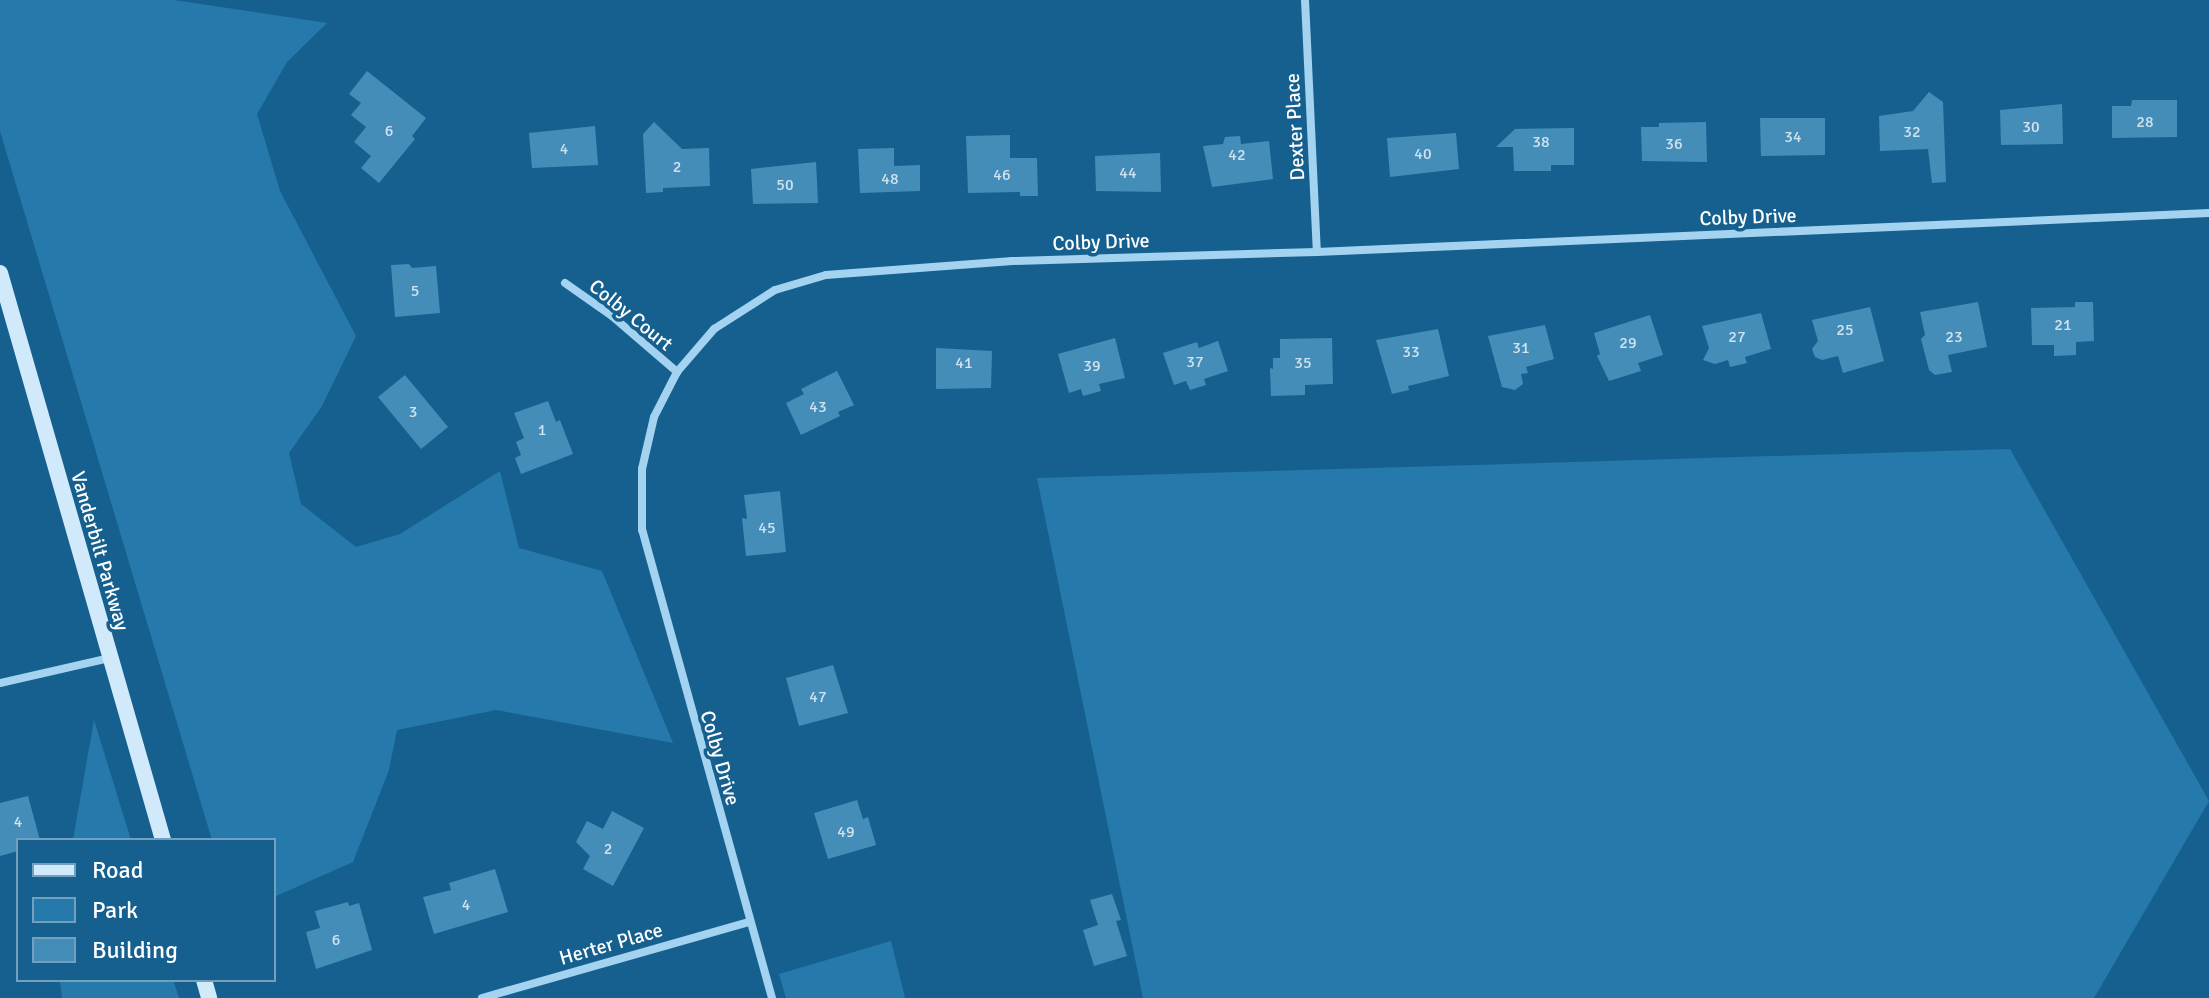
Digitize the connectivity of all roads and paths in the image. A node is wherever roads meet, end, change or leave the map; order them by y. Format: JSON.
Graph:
{"nodes":[{"id":1,"x":1305,"y":0,"type":"edge"},
{"id":2,"x":2209,"y":213,"type":"edge"},
{"id":3,"x":1317,"y":252,"type":"junction"},
{"id":4,"x":0,"y":273,"type":"edge"},
{"id":5,"x":565,"y":283,"type":"dead end"},
{"id":6,"x":677,"y":372,"type":"junction"},
{"id":7,"x":110,"y":658,"type":"junction"},
{"id":8,"x":0,"y":683,"type":"edge"},
{"id":9,"x":162,"y":838,"type":"edge"},
{"id":10,"x":749,"y":922,"type":"junction"},
{"id":11,"x":482,"y":998,"type":"edge"},
{"id":12,"x":772,"y":998,"type":"edge"}],
"edges":[{"from":1,"to":3,"type":"street","name":"Dexter Place"},
{"from":2,"to":3,"type":"street","name":"Colby Drive"},
{"from":3,"to":6,"type":"street","name":"Colby Drive"},
{"from":4,"to":7,"type":"main road","name":"Vanderbilt Parkway"},
{"from":5,"to":6,"type":"street","name":"Colby Court"},
{"from":6,"to":10,"type":"street","name":"Colby Drive"},
{"from":7,"to":8,"type":"street"},
{"from":7,"to":9,"type":"main road","name":"Vanderbilt Parkway"},
{"from":10,"to":11,"type":"street","name":"Herter Place"},
{"from":10,"to":12,"type":"street","name":"Colby Drive"}]}
